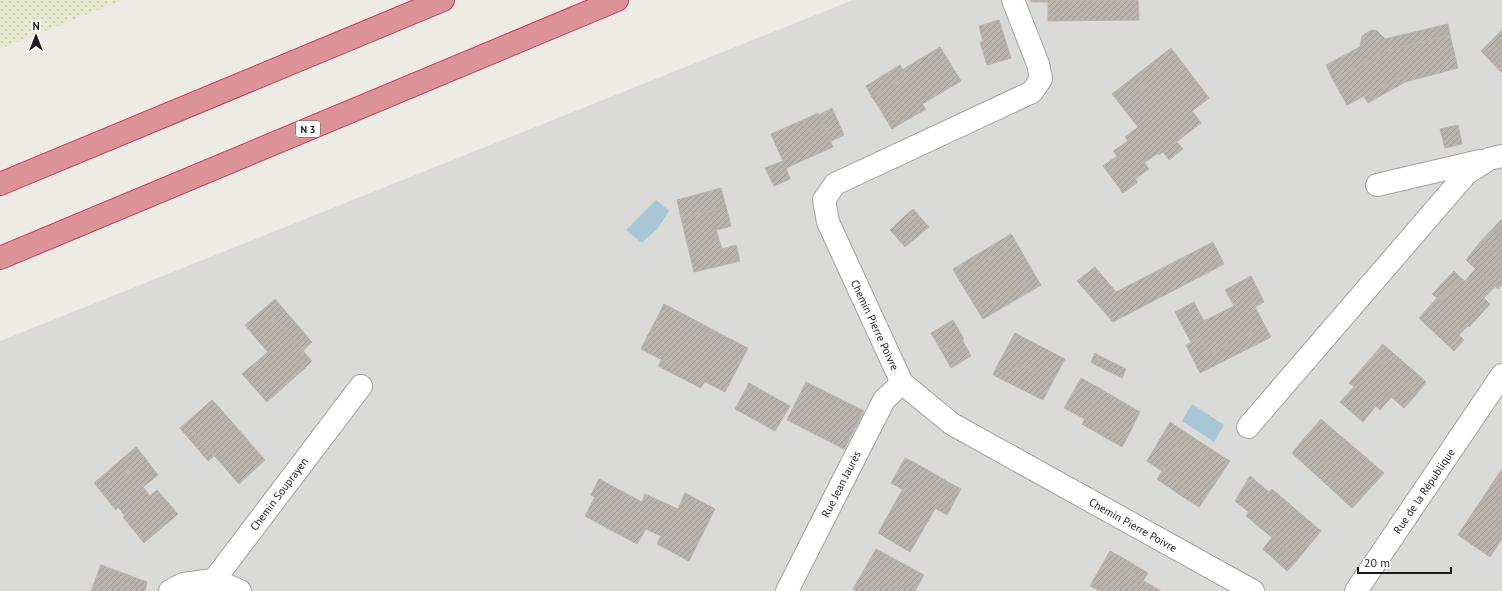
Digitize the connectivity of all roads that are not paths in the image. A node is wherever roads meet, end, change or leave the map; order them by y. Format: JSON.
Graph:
{"nodes":[{"id":1,"x":443,"y":0,"type":"edge"},
{"id":2,"x":617,"y":0,"type":"edge"},
{"id":3,"x":1013,"y":0,"type":"edge"},
{"id":4,"x":1496,"y":158,"type":"edge"},
{"id":5,"x":0,"y":184,"type":"edge"},
{"id":6,"x":1377,"y":185,"type":"dead end"},
{"id":7,"x":0,"y":258,"type":"edge"},
{"id":8,"x":902,"y":383,"type":"junction"},
{"id":9,"x":361,"y":386,"type":"dead end"},
{"id":10,"x":1499,"y":387,"type":"edge"},
{"id":11,"x":1248,"y":427,"type":"dead end"},
{"id":12,"x":214,"y":580,"type":"junction"},
{"id":13,"x":170,"y":591,"type":"edge"},
{"id":14,"x":240,"y":591,"type":"edge"},
{"id":15,"x":787,"y":591,"type":"edge"},
{"id":16,"x":1253,"y":591,"type":"edge"},
{"id":17,"x":1356,"y":591,"type":"edge"}],
"edges":[{"from":1,"to":5,"type":"highway"},
{"from":2,"to":7,"type":"highway","number":"N 3"},
{"from":3,"to":8,"type":"street","name":"Chemin Pierre Poivre"},
{"from":4,"to":6,"type":"street"},
{"from":4,"to":11,"type":"street"},
{"from":8,"to":15,"type":"street","name":"Rue Jean Jaurès"},
{"from":8,"to":16,"type":"street","name":"Chemin Pierre Poivre"},
{"from":9,"to":12,"type":"street","name":"Chemin Souprayen"},
{"from":10,"to":17,"type":"street","name":"Rue de la République"},
{"from":12,"to":13,"type":"street"},
{"from":12,"to":14,"type":"street"}]}
